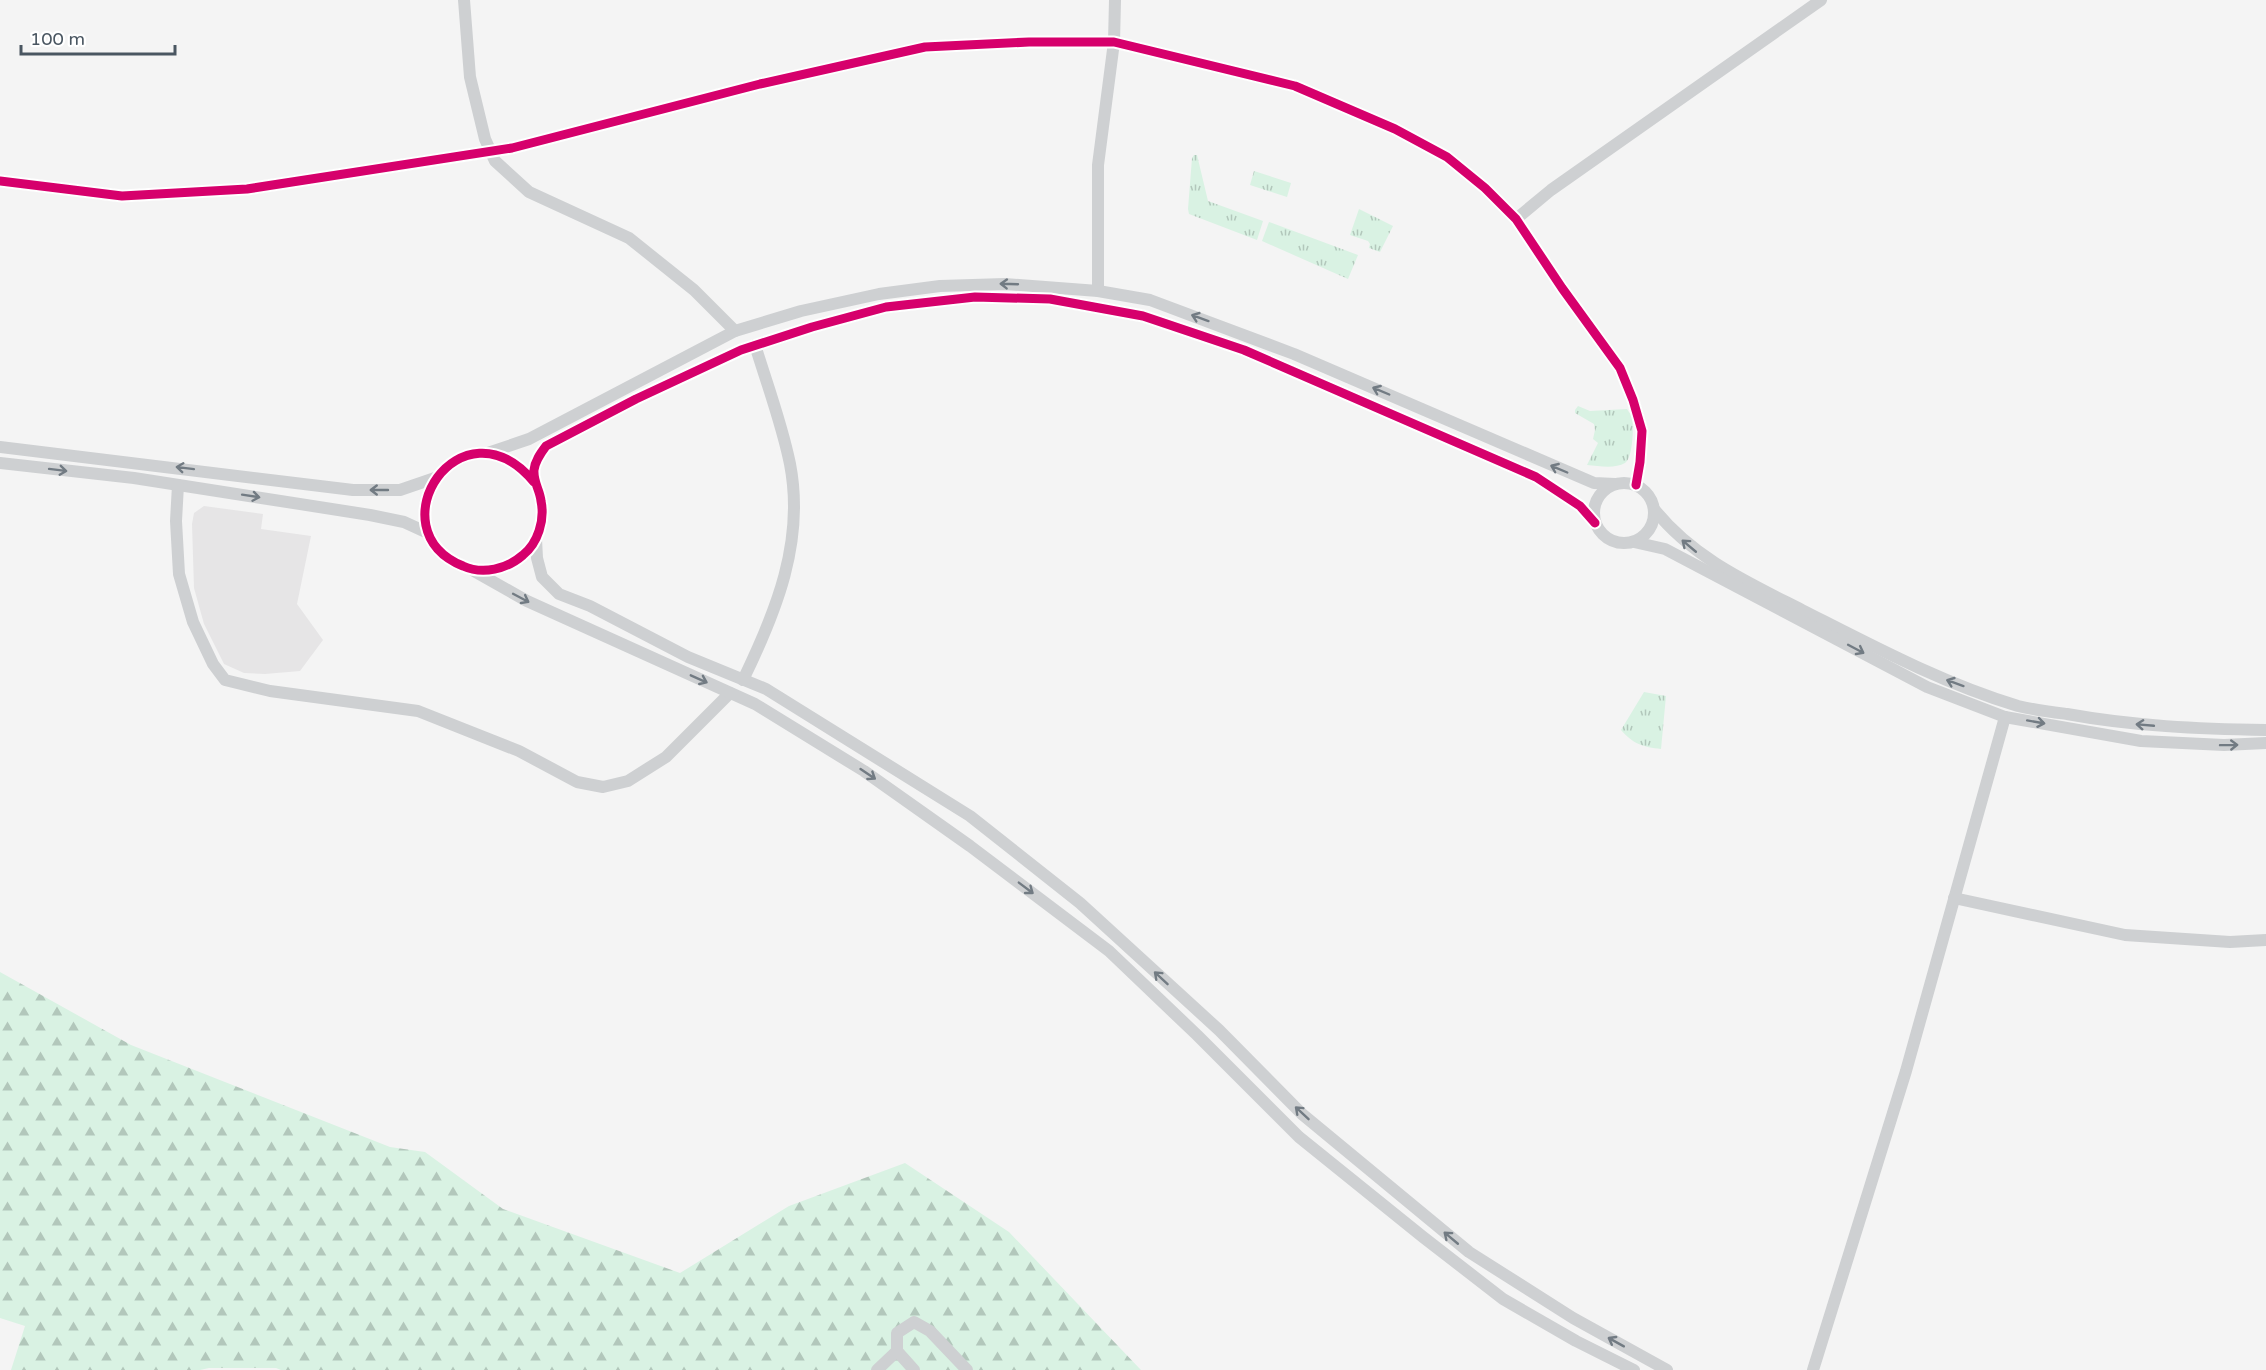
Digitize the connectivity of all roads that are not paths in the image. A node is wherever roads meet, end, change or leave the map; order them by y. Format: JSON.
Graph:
{"nodes":[{"id":1,"x":464,"y":0,"type":"edge"},
{"id":2,"x":1115,"y":0,"type":"edge"},
{"id":3,"x":1821,"y":0,"type":"edge"},
{"id":4,"x":1113,"y":42,"type":"junction"},
{"id":5,"x":491,"y":153,"type":"junction"},
{"id":6,"x":0,"y":181,"type":"edge"},
{"id":7,"x":1516,"y":219,"type":"junction"},
{"id":8,"x":1098,"y":291,"type":"junction"},
{"id":9,"x":735,"y":331,"type":"junction"},
{"id":10,"x":755,"y":345,"type":"junction"},
{"id":11,"x":0,"y":447,"type":"edge"},
{"id":12,"x":485,"y":453,"type":"junction"},
{"id":13,"x":0,"y":463,"type":"edge"},
{"id":14,"x":435,"y":478,"type":"junction"},
{"id":15,"x":534,"y":482,"type":"junction"},
{"id":16,"x":1615,"y":484,"type":"junction"},
{"id":17,"x":178,"y":485,"type":"junction"},
{"id":18,"x":1636,"y":485,"type":"junction"},
{"id":19,"x":1654,"y":509,"type":"junction"},
{"id":20,"x":1594,"y":523,"type":"junction"},
{"id":21,"x":428,"y":533,"type":"junction"},
{"id":22,"x":536,"y":539,"type":"junction"},
{"id":23,"x":1634,"y":542,"type":"junction"},
{"id":24,"x":470,"y":569,"type":"junction"},
{"id":25,"x":743,"y":680,"type":"junction"},
{"id":26,"x":730,"y":693,"type":"junction"},
{"id":27,"x":2006,"y":717,"type":"junction"},
{"id":28,"x":2266,"y":730,"type":"edge"},
{"id":29,"x":2266,"y":743,"type":"edge"},
{"id":30,"x":1954,"y":898,"type":"junction"},
{"id":31,"x":2266,"y":939,"type":"edge"},
{"id":32,"x":897,"y":1351,"type":"junction"},
{"id":33,"x":877,"y":1370,"type":"edge"},
{"id":34,"x":914,"y":1370,"type":"edge"},
{"id":35,"x":967,"y":1370,"type":"edge"},
{"id":36,"x":1634,"y":1370,"type":"edge"},
{"id":37,"x":1667,"y":1370,"type":"edge"},
{"id":38,"x":1813,"y":1370,"type":"edge"}],
"edges":[{"from":1,"to":5,"type":"street"},
{"from":2,"to":4,"type":"street"},
{"from":3,"to":7,"type":"street"},
{"from":4,"to":5,"type":"street"},
{"from":4,"to":7,"type":"street"},
{"from":4,"to":8,"type":"street"},
{"from":5,"to":6,"type":"street"},
{"from":5,"to":9,"type":"street"},
{"from":7,"to":18,"type":"street"},
{"from":8,"to":9,"type":"street","one_way":true},
{"from":16,"to":8,"type":"street","one_way":true},
{"from":9,"to":12,"type":"street"},
{"from":10,"to":15,"type":"street"},
{"from":10,"to":20,"type":"street"},
{"from":10,"to":25,"type":"street"},
{"from":14,"to":11,"type":"street","one_way":true},
{"from":12,"to":14,"type":"street"},
{"from":12,"to":15,"type":"street"},
{"from":13,"to":17,"type":"street","one_way":true},
{"from":14,"to":21,"type":"street"},
{"from":15,"to":22,"type":"street"},
{"from":16,"to":18,"type":"street"},
{"from":16,"to":20,"type":"street"},
{"from":17,"to":21,"type":"street","one_way":true},
{"from":17,"to":26,"type":"street"},
{"from":18,"to":19,"type":"street"},
{"from":19,"to":23,"type":"street"},
{"from":28,"to":19,"type":"street","one_way":true},
{"from":20,"to":23,"type":"street"},
{"from":21,"to":24,"type":"street"},
{"from":22,"to":24,"type":"street"},
{"from":22,"to":25,"type":"street"},
{"from":23,"to":27,"type":"street","one_way":true},
{"from":24,"to":26,"type":"street","one_way":true},
{"from":37,"to":25,"type":"street","one_way":true},
{"from":26,"to":36,"type":"street","one_way":true},
{"from":27,"to":29,"type":"street","one_way":true},
{"from":27,"to":30,"type":"street"},
{"from":30,"to":31,"type":"street"},
{"from":30,"to":38,"type":"street"},
{"from":32,"to":33,"type":"street"},
{"from":32,"to":34,"type":"street"},
{"from":32,"to":35,"type":"street"}]}
